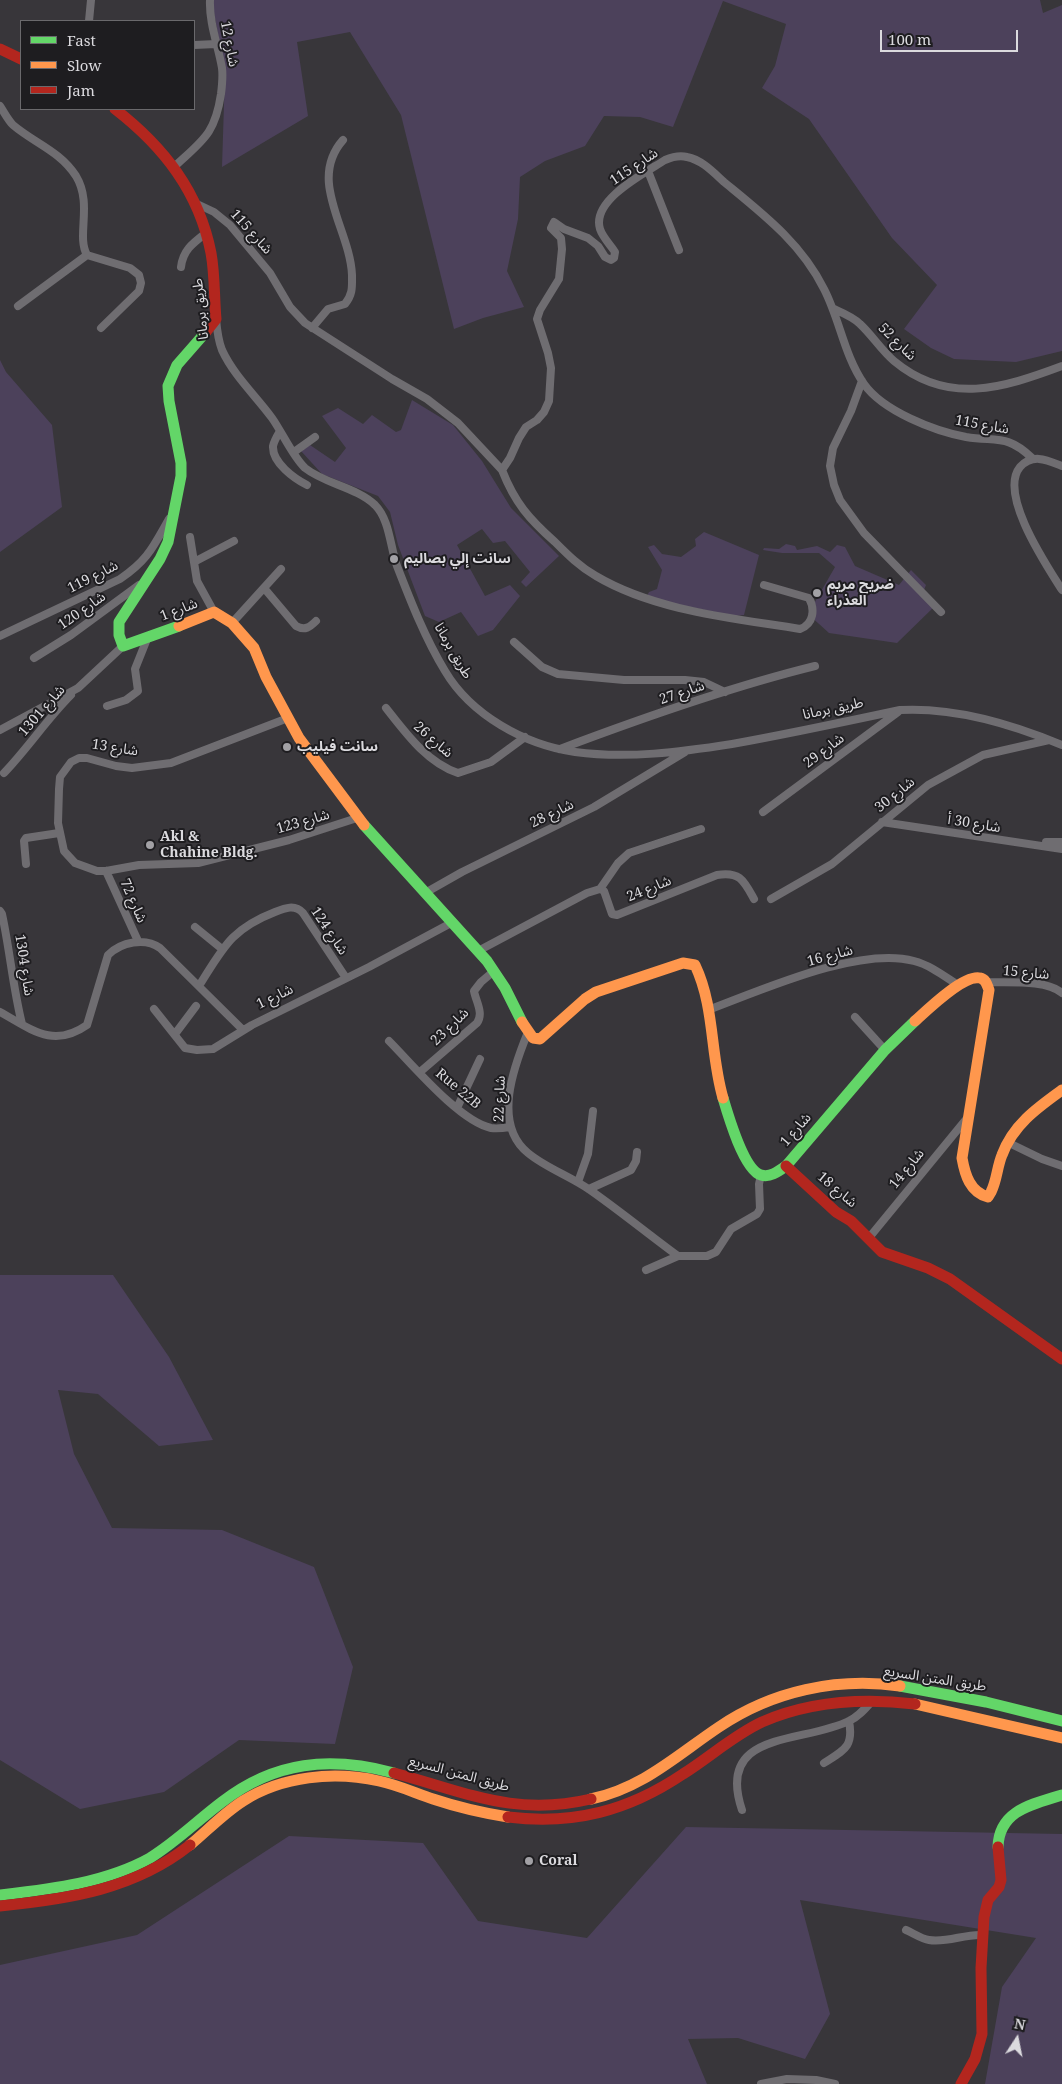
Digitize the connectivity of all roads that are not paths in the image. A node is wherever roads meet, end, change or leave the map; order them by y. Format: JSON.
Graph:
{"nodes":[{"id":1,"x":91,"y":0,"type":"edge"},
{"id":2,"x":210,"y":0,"type":"edge"},
{"id":3,"x":89,"y":20,"type":"edge"},
{"id":4,"x":216,"y":44,"type":"junction"},
{"id":5,"x":195,"y":45,"type":"edge"},
{"id":6,"x":0,"y":49,"type":"edge"},
{"id":7,"x":17,"y":57,"type":"edge"},
{"id":8,"x":0,"y":106,"type":"edge"},
{"id":9,"x":128,"y":114,"type":"edge"},
{"id":10,"x":343,"y":140,"type":"dead end"},
{"id":11,"x":175,"y":166,"type":"junction"},
{"id":12,"x":648,"y":171,"type":"junction"},
{"id":13,"x":197,"y":204,"type":"junction"},
{"id":14,"x":206,"y":233,"type":"junction"},
{"id":15,"x":679,"y":250,"type":"dead end"},
{"id":16,"x":87,"y":255,"type":"junction"},
{"id":17,"x":181,"y":266,"type":"dead end"},
{"id":18,"x":18,"y":306,"type":"dead end"},
{"id":19,"x":834,"y":309,"type":"junction"},
{"id":20,"x":216,"y":319,"type":"junction"},
{"id":21,"x":101,"y":328,"type":"dead end"},
{"id":22,"x":312,"y":328,"type":"junction"},
{"id":23,"x":1062,"y":366,"type":"edge"},
{"id":24,"x":862,"y":381,"type":"junction"},
{"id":25,"x":280,"y":431,"type":"junction"},
{"id":26,"x":315,"y":437,"type":"dead end"},
{"id":27,"x":294,"y":452,"type":"junction"},
{"id":28,"x":1032,"y":458,"type":"junction"},
{"id":29,"x":1062,"y":466,"type":"edge"},
{"id":30,"x":502,"y":470,"type":"junction"},
{"id":31,"x":307,"y":485,"type":"dead end"},
{"id":32,"x":173,"y":513,"type":"junction"},
{"id":33,"x":190,"y":537,"type":"dead end"},
{"id":34,"x":234,"y":541,"type":"dead end"},
{"id":35,"x":194,"y":562,"type":"junction"},
{"id":36,"x":281,"y":569,"type":"dead end"},
{"id":37,"x":143,"y":583,"type":"junction"},
{"id":38,"x":764,"y":585,"type":"dead end"},
{"id":39,"x":264,"y":588,"type":"junction"},
{"id":40,"x":1062,"y":590,"type":"edge"},
{"id":41,"x":214,"y":612,"type":"junction"},
{"id":42,"x":941,"y":612,"type":"dead end"},
{"id":43,"x":316,"y":621,"type":"dead end"},
{"id":44,"x":232,"y":623,"type":"junction"},
{"id":45,"x":0,"y":636,"type":"edge"},
{"id":46,"x":148,"y":638,"type":"junction"},
{"id":47,"x":514,"y":642,"type":"dead end"},
{"id":48,"x":123,"y":646,"type":"junction"},
{"id":49,"x":34,"y":658,"type":"dead end"},
{"id":50,"x":815,"y":666,"type":"dead end"},
{"id":51,"x":78,"y":688,"type":"junction"},
{"id":52,"x":725,"y":692,"type":"junction"},
{"id":53,"x":107,"y":706,"type":"dead end"},
{"id":54,"x":386,"y":708,"type":"dead end"},
{"id":55,"x":900,"y":710,"type":"junction"},
{"id":56,"x":288,"y":718,"type":"junction"},
{"id":57,"x":0,"y":730,"type":"edge"},
{"id":58,"x":525,"y":738,"type":"junction"},
{"id":59,"x":1050,"y":740,"type":"junction"},
{"id":60,"x":1062,"y":746,"type":"edge"},
{"id":61,"x":558,"y":749,"type":"junction"},
{"id":62,"x":686,"y":751,"type":"junction"},
{"id":63,"x":4,"y":773,"type":"dead end"},
{"id":64,"x":763,"y":812,"type":"dead end"},
{"id":65,"x":357,"y":818,"type":"junction"},
{"id":66,"x":882,"y":822,"type":"junction"},
{"id":67,"x":701,"y":829,"type":"dead end"},
{"id":68,"x":59,"y":833,"type":"junction"},
{"id":69,"x":1062,"y":842,"type":"edge"},
{"id":70,"x":1024,"y":843,"type":"junction"},
{"id":71,"x":1062,"y":849,"type":"edge"},
{"id":72,"x":26,"y":864,"type":"dead end"},
{"id":73,"x":106,"y":871,"type":"junction"},
{"id":74,"x":600,"y":889,"type":"junction"},
{"id":75,"x":426,"y":893,"type":"junction"},
{"id":76,"x":754,"y":899,"type":"dead end"},
{"id":77,"x":771,"y":899,"type":"dead end"},
{"id":78,"x":0,"y":911,"type":"edge"},
{"id":79,"x":453,"y":922,"type":"junction"},
{"id":80,"x":195,"y":927,"type":"dead end"},
{"id":81,"x":138,"y":941,"type":"junction"},
{"id":82,"x":222,"y":949,"type":"junction"},
{"id":83,"x":478,"y":951,"type":"junction"},
{"id":84,"x":494,"y":972,"type":"junction"},
{"id":85,"x":346,"y":978,"type":"junction"},
{"id":86,"x":986,"y":982,"type":"junction"},
{"id":87,"x":958,"y":985,"type":"junction"},
{"id":88,"x":200,"y":986,"type":"junction"},
{"id":89,"x":1060,"y":989,"type":"edge"},
{"id":90,"x":196,"y":1006,"type":"dead end"},
{"id":91,"x":154,"y":1009,"type":"dead end"},
{"id":92,"x":708,"y":1010,"type":"junction"},
{"id":93,"x":0,"y":1012,"type":"edge"},
{"id":94,"x":855,"y":1017,"type":"dead end"},
{"id":95,"x":22,"y":1024,"type":"junction"},
{"id":96,"x":243,"y":1030,"type":"junction"},
{"id":97,"x":528,"y":1032,"type":"junction"},
{"id":98,"x":175,"y":1034,"type":"junction"},
{"id":99,"x":388,"y":1041,"type":"dead end"},
{"id":100,"x":885,"y":1050,"type":"junction"},
{"id":101,"x":480,"y":1059,"type":"dead end"},
{"id":102,"x":420,"y":1072,"type":"junction"},
{"id":103,"x":1062,"y":1090,"type":"edge"},
{"id":104,"x":457,"y":1108,"type":"junction"},
{"id":105,"x":593,"y":1111,"type":"dead end"},
{"id":106,"x":968,"y":1117,"type":"junction"},
{"id":107,"x":510,"y":1127,"type":"junction"},
{"id":108,"x":1007,"y":1142,"type":"junction"},
{"id":109,"x":637,"y":1152,"type":"dead end"},
{"id":110,"x":786,"y":1166,"type":"junction"},
{"id":111,"x":1062,"y":1166,"type":"edge"},
{"id":112,"x":761,"y":1175,"type":"junction"},
{"id":113,"x":578,"y":1182,"type":"junction"},
{"id":114,"x":589,"y":1189,"type":"junction"},
{"id":115,"x":868,"y":1239,"type":"junction"},
{"id":116,"x":678,"y":1256,"type":"junction"},
{"id":117,"x":646,"y":1270,"type":"dead end"},
{"id":118,"x":1062,"y":1358,"type":"edge"},
{"id":119,"x":874,"y":1700,"type":"junction"},
{"id":120,"x":849,"y":1721,"type":"junction"},
{"id":121,"x":1062,"y":1721,"type":"edge"},
{"id":122,"x":1062,"y":1738,"type":"edge"},
{"id":123,"x":824,"y":1763,"type":"dead end"},
{"id":124,"x":1062,"y":1796,"type":"edge"},
{"id":125,"x":742,"y":1810,"type":"dead end"},
{"id":126,"x":0,"y":1895,"type":"edge"},
{"id":127,"x":0,"y":1906,"type":"edge"},
{"id":128,"x":906,"y":1930,"type":"dead end"},
{"id":129,"x":982,"y":1935,"type":"junction"},
{"id":130,"x":761,"y":2084,"type":"edge"},
{"id":131,"x":835,"y":2084,"type":"edge"},
{"id":132,"x":961,"y":2084,"type":"edge"}],
"edges":[{"from":1,"to":3,"type":"street"},
{"from":2,"to":4,"type":"street","name":"شارع 12"},
{"from":4,"to":5,"type":"street"},
{"from":4,"to":11,"type":"street","name":"شارع 12"},
{"from":6,"to":7,"type":"main road"},
{"from":8,"to":16,"type":"street"},
{"from":9,"to":11,"type":"main road","name":"طريق برمانا"},
{"from":10,"to":22,"type":"street"},
{"from":11,"to":13,"type":"main road","name":"طريق برمانا"},
{"from":12,"to":15,"type":"street"},
{"from":12,"to":19,"type":"street","name":"شارع 115"},
{"from":12,"to":30,"type":"street","name":"شارع 115"},
{"from":13,"to":14,"type":"main road","name":"طريق برمانا"},
{"from":13,"to":22,"type":"street","name":"شارع 115"},
{"from":14,"to":17,"type":"street"},
{"from":14,"to":20,"type":"main road","name":"طريق برمانا"},
{"from":16,"to":18,"type":"street"},
{"from":16,"to":21,"type":"street"},
{"from":19,"to":23,"type":"street","name":"شارع 52"},
{"from":19,"to":24,"type":"street","name":"شارع 115"},
{"from":20,"to":25,"type":"street","name":"طريق برمانا"},
{"from":20,"to":32,"type":"main road"},
{"from":22,"to":30,"type":"street","name":"شارع 115"},
{"from":24,"to":28,"type":"street","name":"شارع 115"},
{"from":24,"to":42,"type":"street"},
{"from":25,"to":27,"type":"street","name":"طريق برمانا"},
{"from":25,"to":31,"type":"street"},
{"from":26,"to":27,"type":"street"},
{"from":27,"to":58,"type":"street","name":"طريق برمانا"},
{"from":28,"to":29,"type":"street"},
{"from":28,"to":40,"type":"street"},
{"from":30,"to":38,"type":"street"},
{"from":32,"to":37,"type":"main road"},
{"from":32,"to":45,"type":"street","name":"شارع 119"},
{"from":33,"to":35,"type":"street"},
{"from":34,"to":35,"type":"street"},
{"from":35,"to":41,"type":"street"},
{"from":36,"to":39,"type":"street"},
{"from":37,"to":48,"type":"main road"},
{"from":37,"to":49,"type":"street","name":"شارع 120"},
{"from":39,"to":43,"type":"street"},
{"from":39,"to":44,"type":"street"},
{"from":41,"to":44,"type":"main road","name":"شارع 1"},
{"from":41,"to":46,"type":"main road","name":"شارع 1"},
{"from":44,"to":56,"type":"main road","name":"شارع 1"},
{"from":46,"to":48,"type":"main road","name":"شارع 1"},
{"from":46,"to":53,"type":"street"},
{"from":47,"to":52,"type":"street"},
{"from":48,"to":51,"type":"street"},
{"from":50,"to":52,"type":"street","name":"شارع 27"},
{"from":51,"to":57,"type":"street"},
{"from":51,"to":63,"type":"street","name":"شارع 1301"},
{"from":52,"to":61,"type":"street","name":"شارع 27"},
{"from":54,"to":58,"type":"street","name":"شارع 26"},
{"from":55,"to":59,"type":"street","name":"طريق برمانا"},
{"from":55,"to":62,"type":"street","name":"طريق برمانا"},
{"from":55,"to":64,"type":"street","name":"شارع 29"},
{"from":56,"to":65,"type":"main road","name":"شارع 1"},
{"from":56,"to":68,"type":"street","name":"شارع 13"},
{"from":58,"to":61,"type":"street","name":"طريق برمانا"},
{"from":59,"to":60,"type":"street","name":"طريق برمانا"},
{"from":59,"to":66,"type":"street","name":"شارع 30"},
{"from":61,"to":62,"type":"street","name":"طريق برمانا"},
{"from":62,"to":75,"type":"street","name":"شارع 28"},
{"from":65,"to":73,"type":"street","name":"شارع 123"},
{"from":65,"to":75,"type":"main road","name":"شارع 1"},
{"from":66,"to":70,"type":"street","name":"شارع 30 أ"},
{"from":66,"to":77,"type":"street","name":"شارع 30"},
{"from":67,"to":74,"type":"street"},
{"from":68,"to":72,"type":"street"},
{"from":68,"to":73,"type":"street","name":"شارع 13"},
{"from":69,"to":70,"type":"street"},
{"from":70,"to":71,"type":"street","name":"شارع 30 أ"},
{"from":73,"to":81,"type":"street","name":"شارع 72"},
{"from":74,"to":76,"type":"street","name":"شارع 24"},
{"from":74,"to":83,"type":"street"},
{"from":75,"to":79,"type":"main road","name":"شارع 1"},
{"from":78,"to":95,"type":"street","name":"شارع 1304"},
{"from":79,"to":83,"type":"main road","name":"شارع 1"},
{"from":79,"to":85,"type":"street","name":"شارع 1"},
{"from":80,"to":82,"type":"street"},
{"from":81,"to":88,"type":"street"},
{"from":81,"to":95,"type":"street"},
{"from":82,"to":85,"type":"street","name":"شارع 124"},
{"from":82,"to":88,"type":"street","name":"شارع 124"},
{"from":83,"to":84,"type":"main road","name":"شارع 1"},
{"from":84,"to":97,"type":"main road","name":"شارع 1"},
{"from":84,"to":102,"type":"street","name":"شارع 23"},
{"from":85,"to":96,"type":"street","name":"شارع 1"},
{"from":86,"to":87,"type":"main road","name":"شارع 1"},
{"from":86,"to":89,"type":"street","name":"شارع 15"},
{"from":86,"to":106,"type":"main road"},
{"from":87,"to":92,"type":"street","name":"شارع 16"},
{"from":87,"to":100,"type":"main road","name":"شارع 1"},
{"from":88,"to":96,"type":"street"},
{"from":90,"to":98,"type":"street"},
{"from":91,"to":98,"type":"street","name":"شارع 1"},
{"from":92,"to":97,"type":"main road"},
{"from":92,"to":112,"type":"main road"},
{"from":93,"to":95,"type":"street"},
{"from":94,"to":100,"type":"street"},
{"from":96,"to":98,"type":"street","name":"شارع 1"},
{"from":97,"to":107,"type":"street","name":"شارع 22"},
{"from":99,"to":102,"type":"street","name":"Rue 22B"},
{"from":100,"to":110,"type":"main road","name":"شارع 1"},
{"from":101,"to":104,"type":"street"},
{"from":102,"to":104,"type":"street","name":"Rue 22B"},
{"from":103,"to":108,"type":"main road"},
{"from":104,"to":107,"type":"street","name":"Rue 22B"},
{"from":105,"to":113,"type":"street"},
{"from":106,"to":108,"type":"main road"},
{"from":106,"to":115,"type":"street","name":"شارع 14"},
{"from":107,"to":113,"type":"street","name":"شارع 22"},
{"from":108,"to":111,"type":"street"},
{"from":109,"to":114,"type":"street"},
{"from":110,"to":112,"type":"main road","name":"شارع 1"},
{"from":110,"to":115,"type":"main road","name":"شارع 18"},
{"from":112,"to":116,"type":"street"},
{"from":113,"to":114,"type":"street","name":"شارع 22"},
{"from":114,"to":116,"type":"street","name":"شارع 22"},
{"from":115,"to":118,"type":"main road","name":"شارع 18"},
{"from":116,"to":117,"type":"street"},
{"from":119,"to":120,"type":"street"},
{"from":119,"to":122,"type":"main road","name":"طريق المتن السريع"},
{"from":119,"to":127,"type":"main road","name":"طريق المتن السريع"},
{"from":120,"to":123,"type":"street"},
{"from":120,"to":125,"type":"street"},
{"from":121,"to":126,"type":"main road","name":"طريق المتن السريع"},
{"from":124,"to":129,"type":"main road"},
{"from":128,"to":129,"type":"street"},
{"from":129,"to":132,"type":"main road"},
{"from":130,"to":131,"type":"street"}]}
